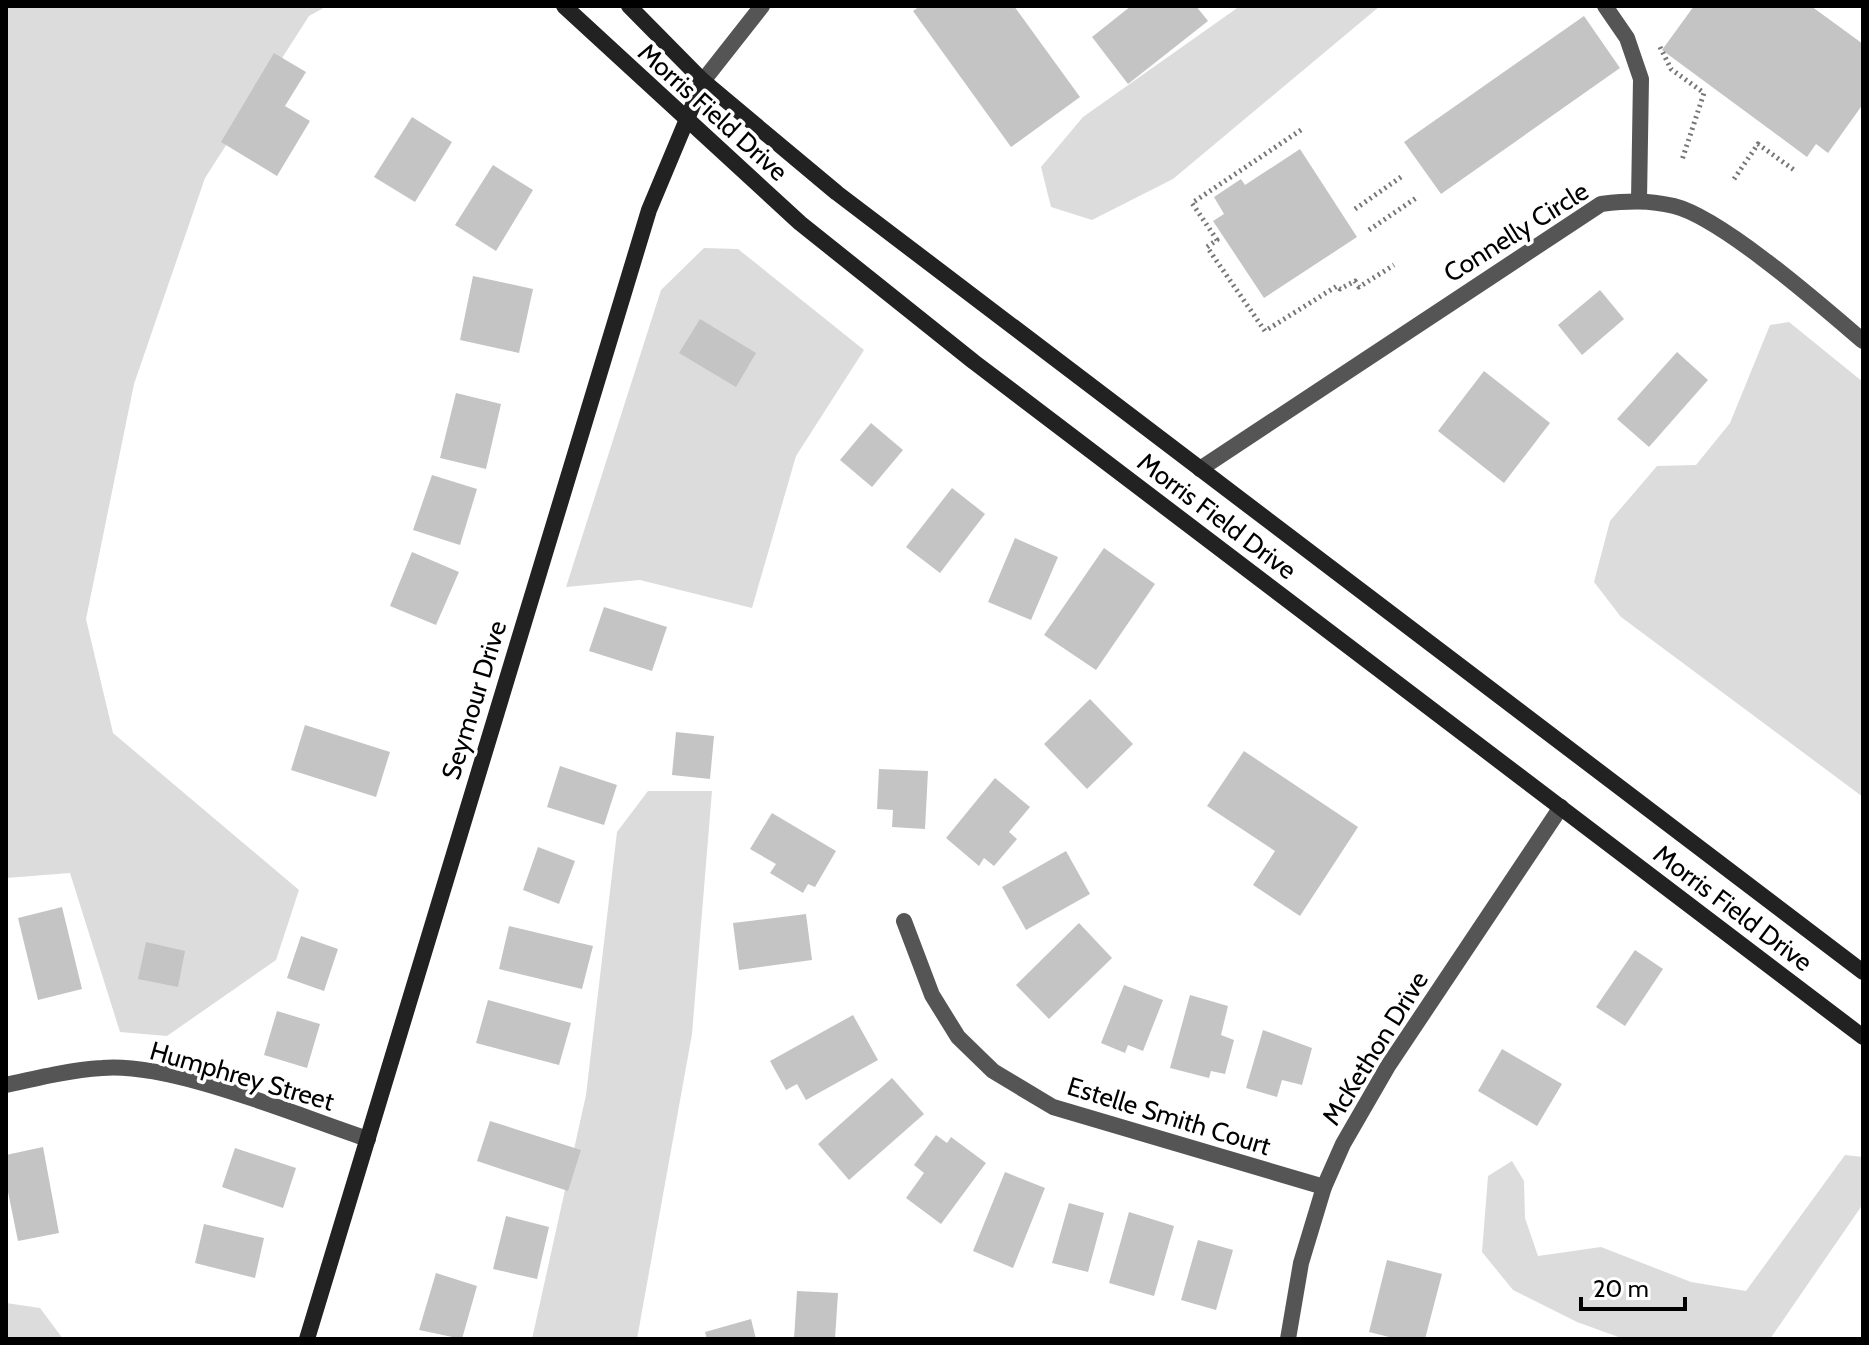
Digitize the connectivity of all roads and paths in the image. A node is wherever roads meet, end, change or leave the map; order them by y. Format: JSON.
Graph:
{"nodes":[{"id":1,"x":564,"y":6,"type":"edge"},
{"id":2,"x":629,"y":6,"type":"edge"},
{"id":3,"x":762,"y":6,"type":"edge"},
{"id":4,"x":1605,"y":6,"type":"edge"},
{"id":5,"x":1658,"y":44,"type":"dead end"},
{"id":6,"x":703,"y":81,"type":"junction"},
{"id":7,"x":685,"y":121,"type":"junction"},
{"id":8,"x":1301,"y":130,"type":"dead end"},
{"id":9,"x":1682,"y":160,"type":"dead end"},
{"id":10,"x":1794,"y":170,"type":"dead end"},
{"id":11,"x":1401,"y":177,"type":"dead end"},
{"id":12,"x":1734,"y":179,"type":"dead end"},
{"id":13,"x":1416,"y":198,"type":"dead end"},
{"id":14,"x":1639,"y":200,"type":"junction"},
{"id":15,"x":1355,"y":209,"type":"dead end"},
{"id":16,"x":1369,"y":230,"type":"dead end"},
{"id":17,"x":1394,"y":265,"type":"dead end"},
{"id":18,"x":1863,"y":341,"type":"edge"},
{"id":19,"x":1200,"y":469,"type":"junction"},
{"id":20,"x":1561,"y":807,"type":"junction"},
{"id":21,"x":904,"y":921,"type":"dead end"},
{"id":22,"x":1863,"y":972,"type":"edge"},
{"id":23,"x":1863,"y":1037,"type":"edge"},
{"id":24,"x":6,"y":1085,"type":"edge"},
{"id":25,"x":368,"y":1139,"type":"junction"},
{"id":26,"x":1324,"y":1187,"type":"junction"},
{"id":27,"x":307,"y":1339,"type":"edge"},
{"id":28,"x":1288,"y":1339,"type":"edge"}],
"edges":[{"from":1,"to":7,"type":"street","name":"Morris Field Drive"},
{"from":2,"to":6,"type":"street","name":"Morris Field Drive"},
{"from":3,"to":6,"type":"street"},
{"from":4,"to":14,"type":"street"},
{"from":5,"to":9,"type":"path"},
{"from":6,"to":7,"type":"street","name":"Seymour Drive"},
{"from":6,"to":19,"type":"street","name":"Morris Field Drive"},
{"from":7,"to":20,"type":"street","name":"Morris Field Drive"},
{"from":7,"to":25,"type":"street","name":"Seymour Drive"},
{"from":8,"to":17,"type":"path"},
{"from":10,"to":12,"type":"path"},
{"from":11,"to":15,"type":"path"},
{"from":13,"to":16,"type":"path"},
{"from":14,"to":18,"type":"street","name":"Connelly Circle"},
{"from":14,"to":19,"type":"street","name":"Connelly Circle"},
{"from":19,"to":22,"type":"street","name":"Morris Field Drive"},
{"from":20,"to":23,"type":"street","name":"Morris Field Drive"},
{"from":20,"to":26,"type":"street","name":"McKethon Drive"},
{"from":21,"to":26,"type":"street","name":"Estelle Smith Court"},
{"from":24,"to":25,"type":"street","name":"Humphrey Street"},
{"from":25,"to":27,"type":"street","name":"Seymour Drive"},
{"from":26,"to":28,"type":"street","name":"McKethon Drive"}]}
